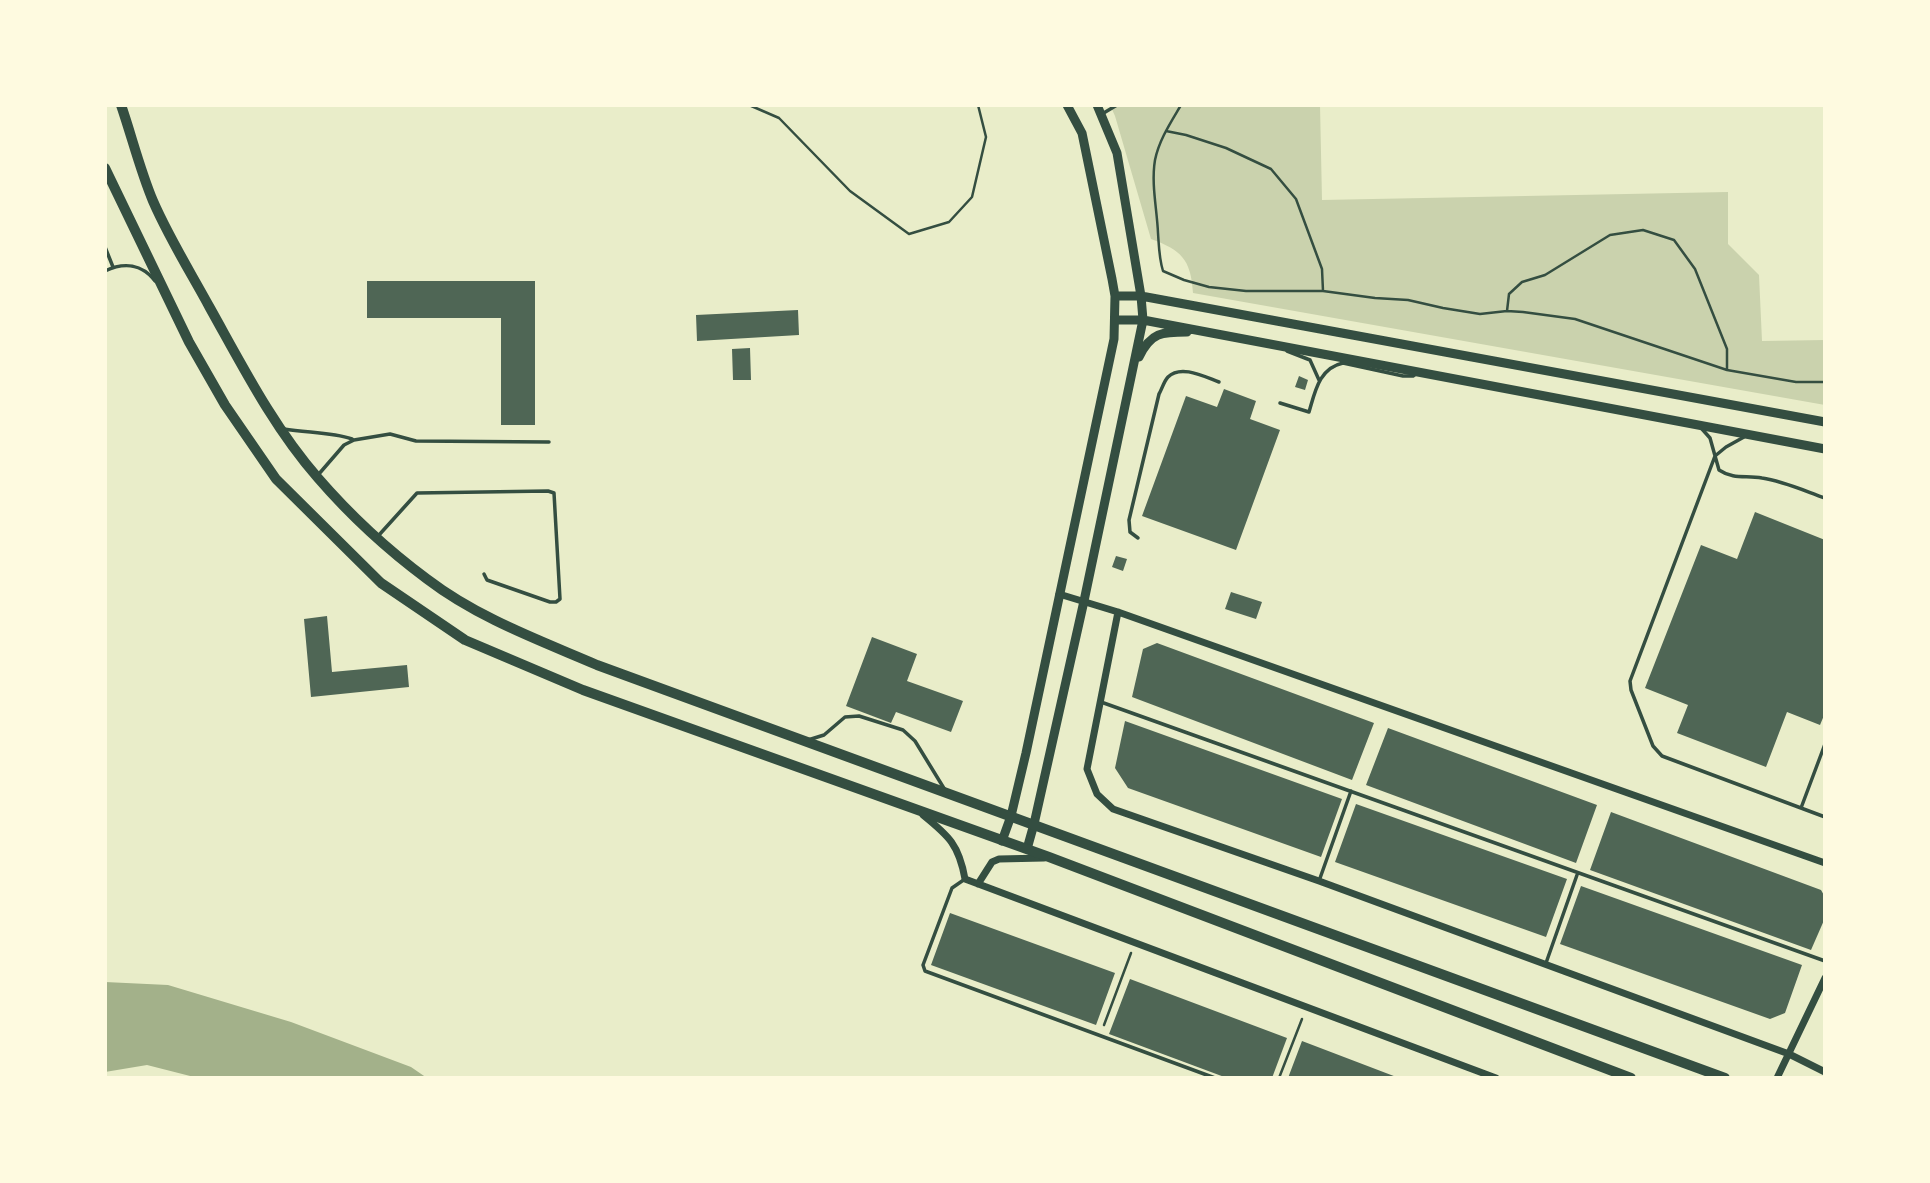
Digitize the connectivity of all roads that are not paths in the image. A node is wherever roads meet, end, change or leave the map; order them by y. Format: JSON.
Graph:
{"nodes":[{"id":1,"x":121,"y":105,"type":"edge"},
{"id":2,"x":1067,"y":105,"type":"edge"},
{"id":3,"x":1117,"y":105,"type":"edge"},
{"id":4,"x":1100,"y":109,"type":"edge"},
{"id":5,"x":105,"y":168,"type":"edge"},
{"id":6,"x":105,"y":247,"type":"edge"},
{"id":7,"x":113,"y":267,"type":"junction"},
{"id":8,"x":105,"y":271,"type":"edge"},
{"id":9,"x":1115,"y":296,"type":"junction"},
{"id":10,"x":1141,"y":296,"type":"junction"},
{"id":11,"x":169,"y":300,"type":"junction"},
{"id":12,"x":1115,"y":320,"type":"junction"},
{"id":13,"x":1143,"y":320,"type":"junction"},
{"id":14,"x":1206,"y":332,"type":"junction"},
{"id":15,"x":1253,"y":341,"type":"junction"},
{"id":16,"x":1132,"y":371,"type":"junction"},
{"id":17,"x":1418,"y":372,"type":"junction"},
{"id":18,"x":1319,"y":380,"type":"junction"},
{"id":19,"x":1219,"y":382,"type":"dead end"},
{"id":20,"x":1280,"y":403,"type":"dead end"},
{"id":21,"x":1825,"y":422,"type":"edge"},
{"id":22,"x":1698,"y":425,"type":"junction"},
{"id":23,"x":281,"y":428,"type":"junction"},
{"id":24,"x":1749,"y":435,"type":"junction"},
{"id":25,"x":354,"y":440,"type":"junction"},
{"id":26,"x":549,"y":442,"type":"dead end"},
{"id":27,"x":1825,"y":449,"type":"edge"},
{"id":28,"x":1715,"y":456,"type":"junction"},
{"id":29,"x":317,"y":477,"type":"junction"},
{"id":30,"x":1825,"y":498,"type":"edge"},
{"id":31,"x":377,"y":537,"type":"junction"},
{"id":32,"x":1138,"y":538,"type":"dead end"},
{"id":33,"x":484,"y":575,"type":"dead end"},
{"id":34,"x":1059,"y":594,"type":"junction"},
{"id":35,"x":1084,"y":601,"type":"junction"},
{"id":36,"x":1118,"y":612,"type":"junction"},
{"id":37,"x":1101,"y":702,"type":"junction"},
{"id":38,"x":806,"y":740,"type":"junction"},
{"id":39,"x":1825,"y":744,"type":"edge"},
{"id":40,"x":1351,"y":791,"type":"junction"},
{"id":41,"x":946,"y":792,"type":"junction"},
{"id":42,"x":1801,"y":808,"type":"junction"},
{"id":43,"x":917,"y":810,"type":"junction"},
{"id":44,"x":1011,"y":816,"type":"junction"},
{"id":45,"x":1825,"y":817,"type":"edge"},
{"id":46,"x":1034,"y":824,"type":"junction"},
{"id":47,"x":1002,"y":841,"type":"junction"},
{"id":48,"x":1027,"y":849,"type":"junction"},
{"id":49,"x":1049,"y":857,"type":"junction"},
{"id":50,"x":1825,"y":863,"type":"edge"},
{"id":51,"x":1578,"y":874,"type":"junction"},
{"id":52,"x":965,"y":879,"type":"junction"},
{"id":53,"x":1319,"y":881,"type":"junction"},
{"id":54,"x":978,"y":884,"type":"junction"},
{"id":55,"x":1825,"y":961,"type":"edge"},
{"id":56,"x":1545,"y":965,"type":"junction"},
{"id":57,"x":1825,"y":978,"type":"edge"},
{"id":58,"x":1789,"y":1054,"type":"junction"},
{"id":59,"x":1825,"y":1072,"type":"edge"},
{"id":60,"x":1214,"y":1078,"type":"edge"},
{"id":61,"x":1496,"y":1078,"type":"edge"},
{"id":62,"x":1631,"y":1078,"type":"edge"},
{"id":63,"x":1725,"y":1078,"type":"edge"},
{"id":64,"x":1777,"y":1078,"type":"edge"}],
"edges":[{"from":1,"to":23,"type":"main road"},
{"from":2,"to":9,"type":"street"},
{"from":3,"to":4,"type":"lane"},
{"from":4,"to":10,"type":"street"},
{"from":5,"to":11,"type":"main road"},
{"from":6,"to":7,"type":"lane"},
{"from":7,"to":8,"type":"lane"},
{"from":7,"to":11,"type":"lane"},
{"from":9,"to":10,"type":"street"},
{"from":9,"to":12,"type":"street"},
{"from":10,"to":13,"type":"street"},
{"from":10,"to":21,"type":"street"},
{"from":11,"to":43,"type":"main road"},
{"from":12,"to":13,"type":"street"},
{"from":12,"to":34,"type":"street"},
{"from":13,"to":14,"type":"street"},
{"from":13,"to":16,"type":"street"},
{"from":14,"to":15,"type":"street"},
{"from":14,"to":16,"type":"street"},
{"from":15,"to":17,"type":"street"},
{"from":15,"to":18,"type":"lane"},
{"from":16,"to":35,"type":"street"},
{"from":17,"to":18,"type":"lane"},
{"from":17,"to":22,"type":"street"},
{"from":18,"to":20,"type":"lane"},
{"from":19,"to":32,"type":"lane"},
{"from":22,"to":24,"type":"street"},
{"from":22,"to":28,"type":"lane"},
{"from":23,"to":25,"type":"lane"},
{"from":23,"to":29,"type":"main road"},
{"from":24,"to":27,"type":"street"},
{"from":24,"to":28,"type":"lane"},
{"from":25,"to":26,"type":"lane"},
{"from":25,"to":29,"type":"lane"},
{"from":28,"to":30,"type":"lane"},
{"from":28,"to":42,"type":"lane"},
{"from":29,"to":31,"type":"main road"},
{"from":31,"to":33,"type":"lane"},
{"from":31,"to":38,"type":"main road"},
{"from":34,"to":35,"type":"street"},
{"from":34,"to":44,"type":"street"},
{"from":35,"to":36,"type":"street"},
{"from":35,"to":46,"type":"street"},
{"from":36,"to":37,"type":"street"},
{"from":36,"to":50,"type":"street"},
{"from":37,"to":40,"type":"lane"},
{"from":37,"to":53,"type":"street"},
{"from":38,"to":41,"type":"main road"},
{"from":38,"to":41,"type":"lane"},
{"from":39,"to":42,"type":"lane"},
{"from":40,"to":51,"type":"lane"},
{"from":40,"to":53,"type":"lane"},
{"from":41,"to":44,"type":"main road"},
{"from":42,"to":45,"type":"lane"},
{"from":43,"to":47,"type":"main road"},
{"from":43,"to":52,"type":"street"},
{"from":44,"to":46,"type":"main road"},
{"from":44,"to":47,"type":"street"},
{"from":46,"to":48,"type":"street"},
{"from":46,"to":63,"type":"main road"},
{"from":47,"to":48,"type":"main road"},
{"from":48,"to":49,"type":"main road"},
{"from":49,"to":54,"type":"street"},
{"from":49,"to":62,"type":"main road"},
{"from":51,"to":55,"type":"lane"},
{"from":51,"to":56,"type":"lane"},
{"from":52,"to":54,"type":"street"},
{"from":52,"to":60,"type":"lane"},
{"from":53,"to":56,"type":"street"},
{"from":54,"to":61,"type":"street"},
{"from":56,"to":58,"type":"street"},
{"from":57,"to":58,"type":"street"},
{"from":58,"to":59,"type":"street"},
{"from":58,"to":64,"type":"street"}]}
